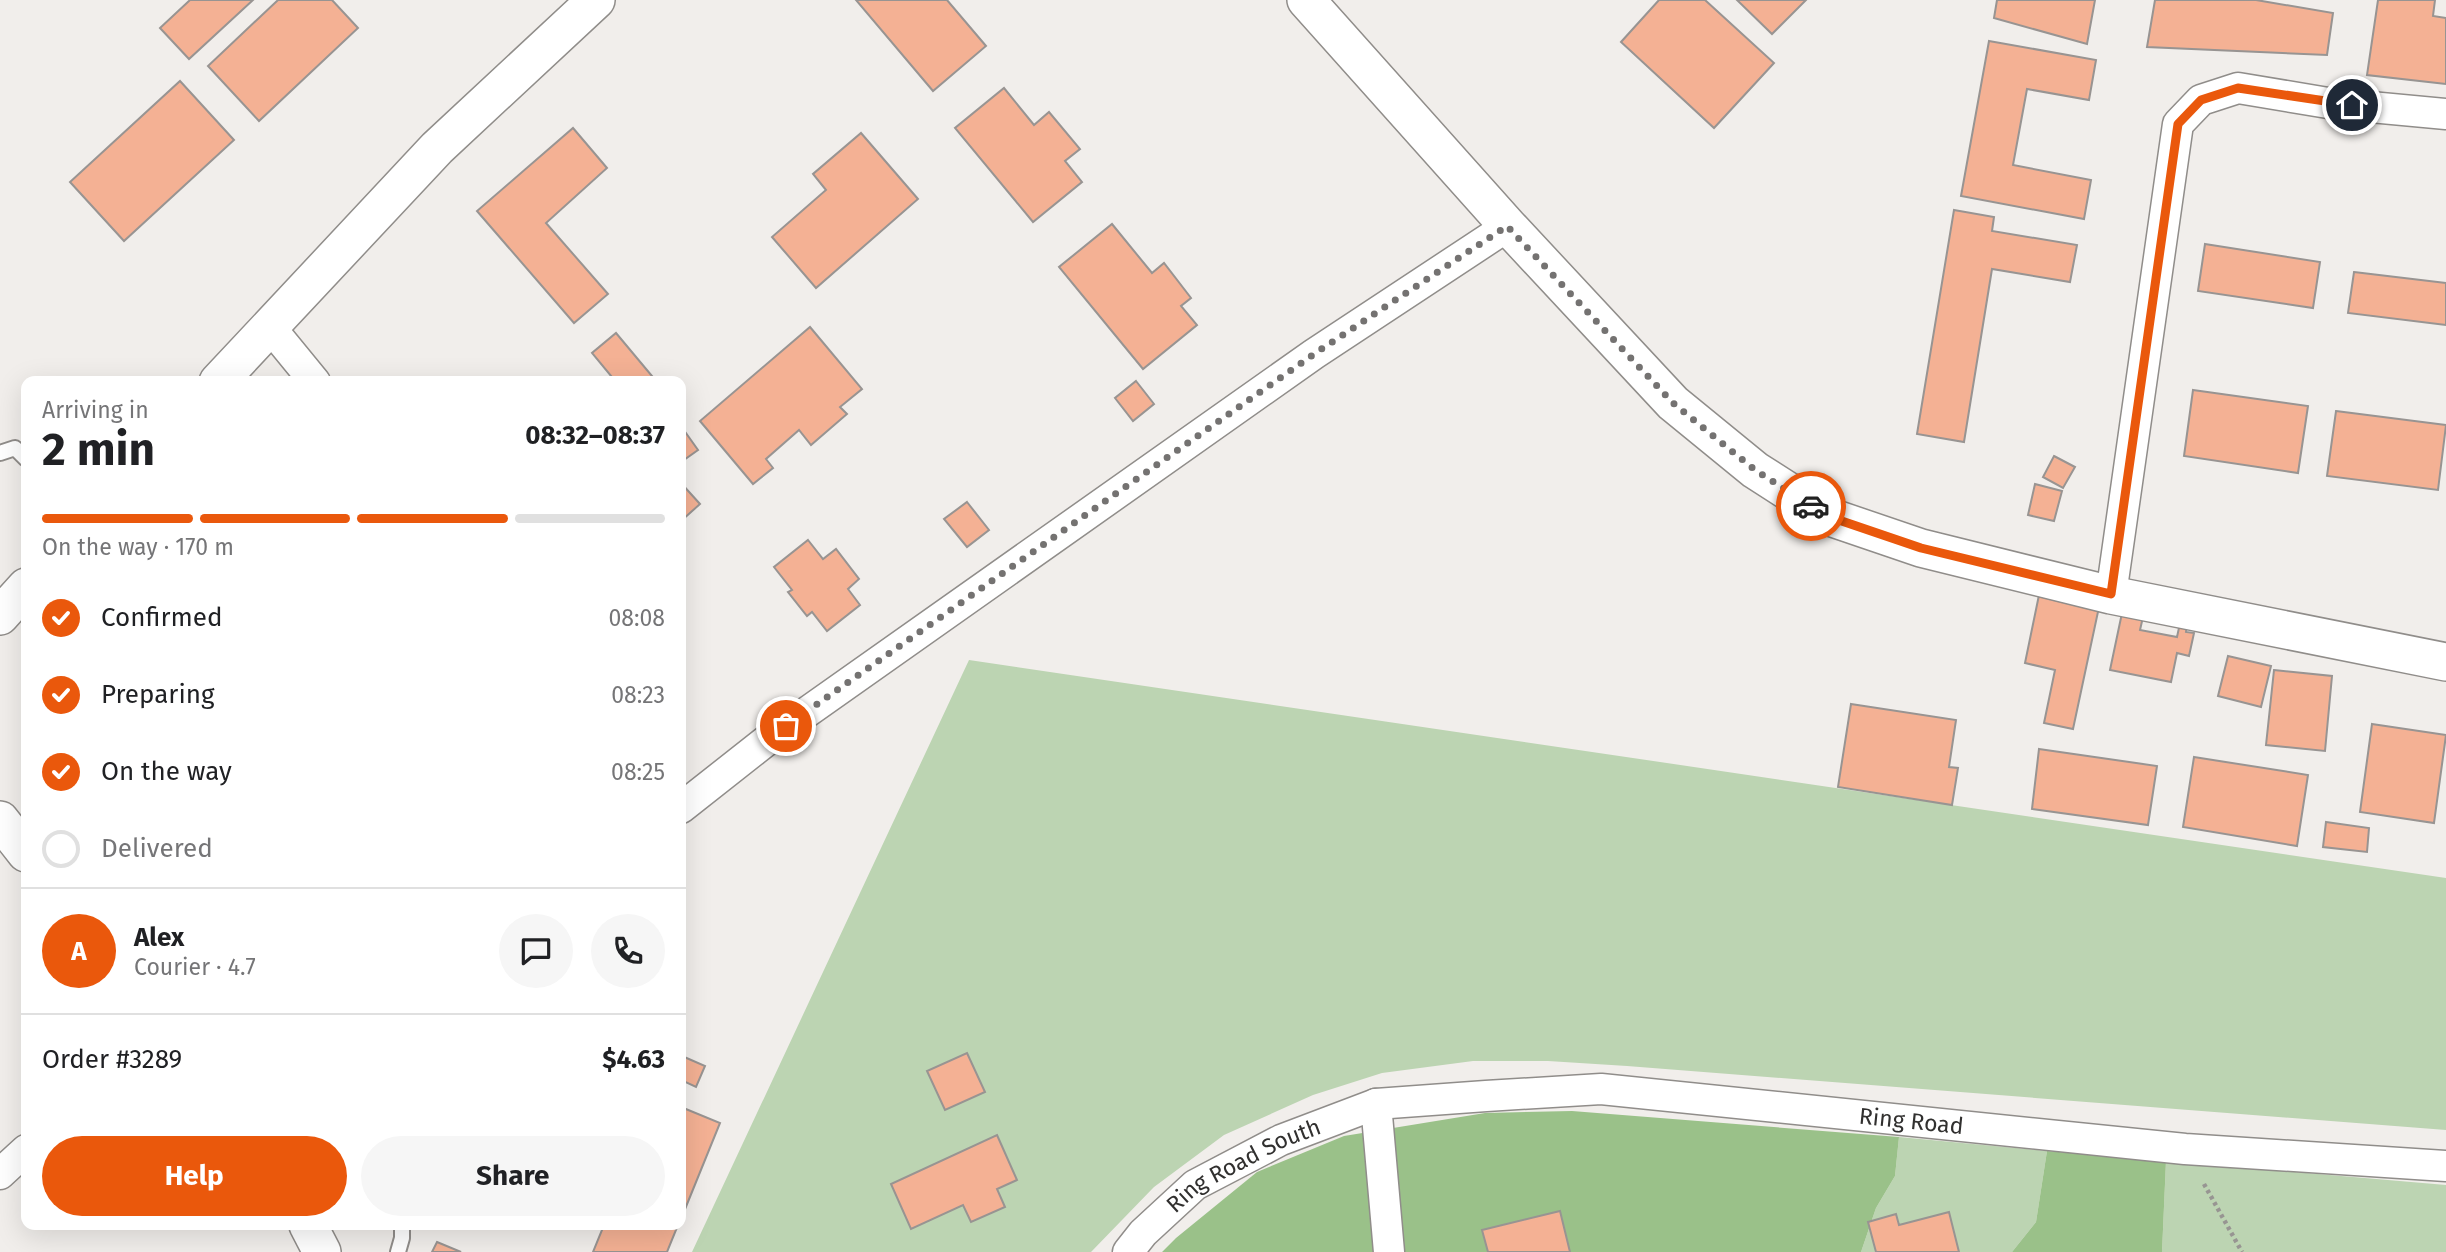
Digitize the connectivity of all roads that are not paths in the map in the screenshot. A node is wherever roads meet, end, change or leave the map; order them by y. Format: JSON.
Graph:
{"nodes":[{"id":1,"x":596,"y":0,"type":"edge"},
{"id":2,"x":1306,"y":0,"type":"edge"},
{"id":3,"x":2446,"y":114,"type":"edge"},
{"id":4,"x":1507,"y":226,"type":"junction"},
{"id":5,"x":270,"y":327,"type":"junction"},
{"id":6,"x":224,"y":376,"type":"edge"},
{"id":7,"x":310,"y":376,"type":"edge"},
{"id":8,"x":0,"y":453,"type":"edge"},
{"id":9,"x":21,"y":454,"type":"edge"},
{"id":10,"x":21,"y":593,"type":"edge"},
{"id":11,"x":2111,"y":594,"type":"junction"},
{"id":12,"x":0,"y":616,"type":"edge"},
{"id":13,"x":2446,"y":662,"type":"edge"},
{"id":14,"x":686,"y":804,"type":"edge"},
{"id":15,"x":0,"y":820,"type":"edge"},
{"id":16,"x":21,"y":847,"type":"edge"},
{"id":17,"x":1376,"y":1104,"type":"junction"},
{"id":18,"x":21,"y":1155,"type":"edge"},
{"id":19,"x":2446,"y":1166,"type":"edge"},
{"id":20,"x":0,"y":1174,"type":"edge"},
{"id":21,"x":311,"y":1230,"type":"edge"},
{"id":22,"x":402,"y":1230,"type":"edge"},
{"id":23,"x":322,"y":1252,"type":"edge"},
{"id":24,"x":398,"y":1252,"type":"edge"},
{"id":25,"x":1128,"y":1252,"type":"edge"},
{"id":26,"x":1389,"y":1252,"type":"edge"}],
"edges":[{"from":1,"to":5,"type":"street"},
{"from":2,"to":4,"type":"street"},
{"from":3,"to":11,"type":"street"},
{"from":4,"to":11,"type":"street"},
{"from":4,"to":14,"type":"street"},
{"from":5,"to":6,"type":"street"},
{"from":5,"to":7,"type":"street"},
{"from":8,"to":9,"type":"lane"},
{"from":10,"to":12,"type":"street"},
{"from":11,"to":13,"type":"street"},
{"from":15,"to":16,"type":"street"},
{"from":17,"to":19,"type":"street","name":"Ring Road"},
{"from":17,"to":25,"type":"street","name":"Ring Road South"},
{"from":17,"to":26,"type":"street"},
{"from":18,"to":20,"type":"street"},
{"from":21,"to":23,"type":"street"},
{"from":22,"to":24,"type":"lane"}]}
